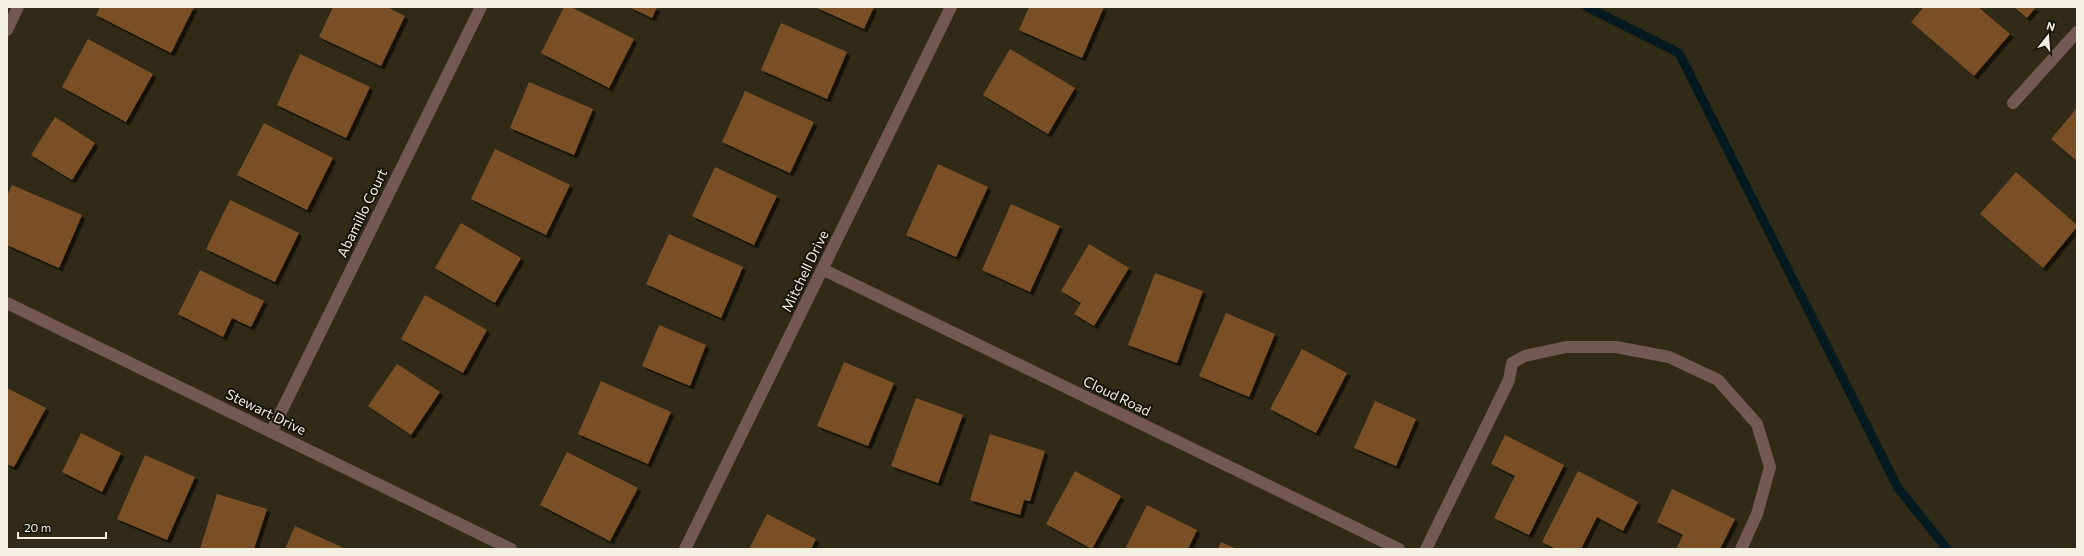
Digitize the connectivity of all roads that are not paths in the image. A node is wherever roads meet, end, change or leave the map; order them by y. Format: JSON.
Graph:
{"nodes":[{"id":1,"x":18,"y":7,"type":"edge"},
{"id":2,"x":481,"y":7,"type":"edge"},
{"id":3,"x":951,"y":7,"type":"edge"},
{"id":4,"x":7,"y":30,"type":"edge"},
{"id":5,"x":2077,"y":32,"type":"edge"},
{"id":6,"x":2013,"y":103,"type":"dead end"},
{"id":7,"x":822,"y":270,"type":"junction"},
{"id":8,"x":7,"y":303,"type":"edge"},
{"id":9,"x":271,"y":432,"type":"junction"},
{"id":10,"x":511,"y":549,"type":"edge"},
{"id":11,"x":685,"y":549,"type":"edge"},
{"id":12,"x":1399,"y":549,"type":"edge"},
{"id":13,"x":1426,"y":549,"type":"edge"},
{"id":14,"x":1741,"y":549,"type":"edge"}],
"edges":[{"from":1,"to":4,"type":"street"},
{"from":2,"to":9,"type":"street","name":"Abamillo Court"},
{"from":3,"to":7,"type":"street","name":"Mitchell Drive"},
{"from":5,"to":6,"type":"street"},
{"from":7,"to":11,"type":"street","name":"Mitchell Drive"},
{"from":7,"to":12,"type":"street","name":"Cloud Road"},
{"from":8,"to":9,"type":"street","name":"Stewart Drive"},
{"from":9,"to":10,"type":"street","name":"Stewart Drive"},
{"from":13,"to":14,"type":"street"}]}
